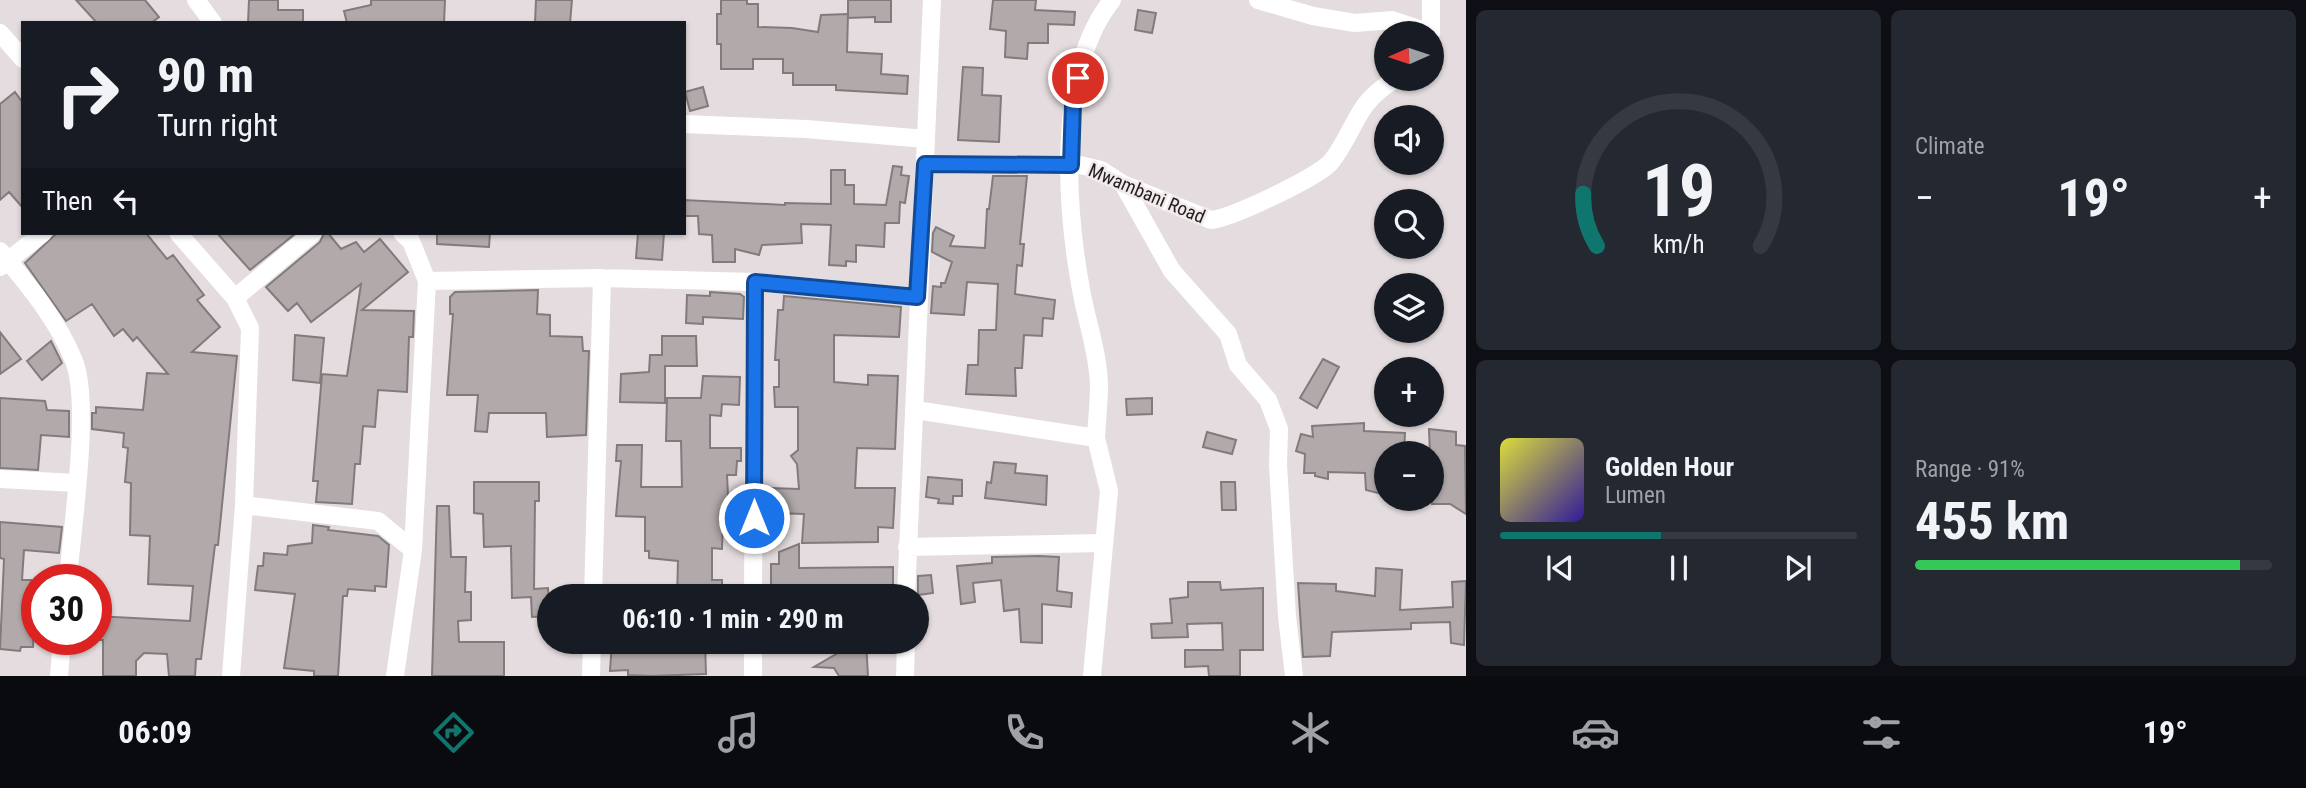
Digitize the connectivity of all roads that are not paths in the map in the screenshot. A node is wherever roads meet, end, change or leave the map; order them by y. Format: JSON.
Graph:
{"nodes":[{"id":1,"x":196,"y":0,"type":"edge"},
{"id":2,"x":933,"y":0,"type":"edge"},
{"id":3,"x":1112,"y":0,"type":"edge"},
{"id":4,"x":1258,"y":0,"type":"edge"},
{"id":5,"x":1431,"y":0,"type":"edge"},
{"id":6,"x":212,"y":21,"type":"edge"},
{"id":7,"x":1374,"y":21,"type":"edge"},
{"id":8,"x":1431,"y":21,"type":"edge"},
{"id":9,"x":0,"y":33,"type":"edge"},
{"id":10,"x":21,"y":57,"type":"edge"},
{"id":11,"x":1378,"y":91,"type":"edge"},
{"id":12,"x":686,"y":124,"type":"edge"},
{"id":13,"x":926,"y":139,"type":"junction"},
{"id":14,"x":925,"y":164,"type":"junction"},
{"id":15,"x":1076,"y":165,"type":"junction"},
{"id":16,"x":1123,"y":184,"type":"junction"},
{"id":17,"x":40,"y":235,"type":"edge"},
{"id":18,"x":180,"y":235,"type":"edge"},
{"id":19,"x":311,"y":235,"type":"edge"},
{"id":20,"x":404,"y":235,"type":"edge"},
{"id":21,"x":3,"y":259,"type":"edge"},
{"id":22,"x":602,"y":278,"type":"junction"},
{"id":23,"x":427,"y":281,"type":"junction"},
{"id":24,"x":755,"y":282,"type":"junction"},
{"id":25,"x":917,"y":297,"type":"junction"},
{"id":26,"x":235,"y":298,"type":"junction"},
{"id":27,"x":916,"y":410,"type":"junction"},
{"id":28,"x":1096,"y":438,"type":"junction"},
{"id":29,"x":0,"y":479,"type":"edge"},
{"id":30,"x":76,"y":483,"type":"junction"},
{"id":31,"x":244,"y":505,"type":"junction"},
{"id":32,"x":1103,"y":543,"type":"junction"},
{"id":33,"x":906,"y":547,"type":"junction"},
{"id":34,"x":413,"y":550,"type":"junction"},
{"id":35,"x":69,"y":564,"type":"edge"},
{"id":36,"x":593,"y":584,"type":"edge"},
{"id":37,"x":753,"y":584,"type":"edge"},
{"id":38,"x":906,"y":584,"type":"edge"},
{"id":39,"x":592,"y":654,"type":"edge"},
{"id":40,"x":753,"y":654,"type":"edge"},
{"id":41,"x":906,"y":654,"type":"edge"},
{"id":42,"x":61,"y":655,"type":"edge"},
{"id":43,"x":59,"y":676,"type":"edge"},
{"id":44,"x":231,"y":676,"type":"edge"},
{"id":45,"x":395,"y":676,"type":"edge"},
{"id":46,"x":591,"y":676,"type":"edge"},
{"id":47,"x":753,"y":676,"type":"edge"},
{"id":48,"x":905,"y":676,"type":"edge"},
{"id":49,"x":1092,"y":676,"type":"edge"},
{"id":50,"x":1294,"y":676,"type":"edge"}],
"edges":[{"from":1,"to":6,"type":"street"},
{"from":2,"to":13,"type":"street"},
{"from":3,"to":15,"type":"street"},
{"from":4,"to":7,"type":"street"},
{"from":5,"to":8,"type":"street"},
{"from":9,"to":10,"type":"street"},
{"from":11,"to":16,"type":"street","name":"Mwambani Road"},
{"from":12,"to":13,"type":"street"},
{"from":13,"to":14,"type":"street"},
{"from":14,"to":15,"type":"street","name":"Mwambani Road"},
{"from":14,"to":25,"type":"street"},
{"from":15,"to":16,"type":"street","name":"Mwambani Road"},
{"from":15,"to":28,"type":"street"},
{"from":16,"to":50,"type":"street"},
{"from":17,"to":21,"type":"street"},
{"from":18,"to":26,"type":"street"},
{"from":19,"to":26,"type":"street"},
{"from":20,"to":23,"type":"street"},
{"from":21,"to":30,"type":"street"},
{"from":22,"to":23,"type":"street"},
{"from":22,"to":24,"type":"street"},
{"from":22,"to":36,"type":"street"},
{"from":23,"to":34,"type":"street"},
{"from":24,"to":25,"type":"street"},
{"from":24,"to":37,"type":"street"},
{"from":25,"to":27,"type":"street"},
{"from":26,"to":31,"type":"street"},
{"from":27,"to":28,"type":"street"},
{"from":27,"to":33,"type":"street"},
{"from":28,"to":32,"type":"street"},
{"from":29,"to":30,"type":"street"},
{"from":30,"to":35,"type":"street"},
{"from":31,"to":34,"type":"street"},
{"from":31,"to":44,"type":"street"},
{"from":32,"to":33,"type":"street"},
{"from":32,"to":49,"type":"street"},
{"from":33,"to":38,"type":"street"},
{"from":34,"to":45,"type":"street"},
{"from":39,"to":46,"type":"street"},
{"from":40,"to":47,"type":"street"},
{"from":41,"to":48,"type":"street"},
{"from":42,"to":43,"type":"street"}]}
